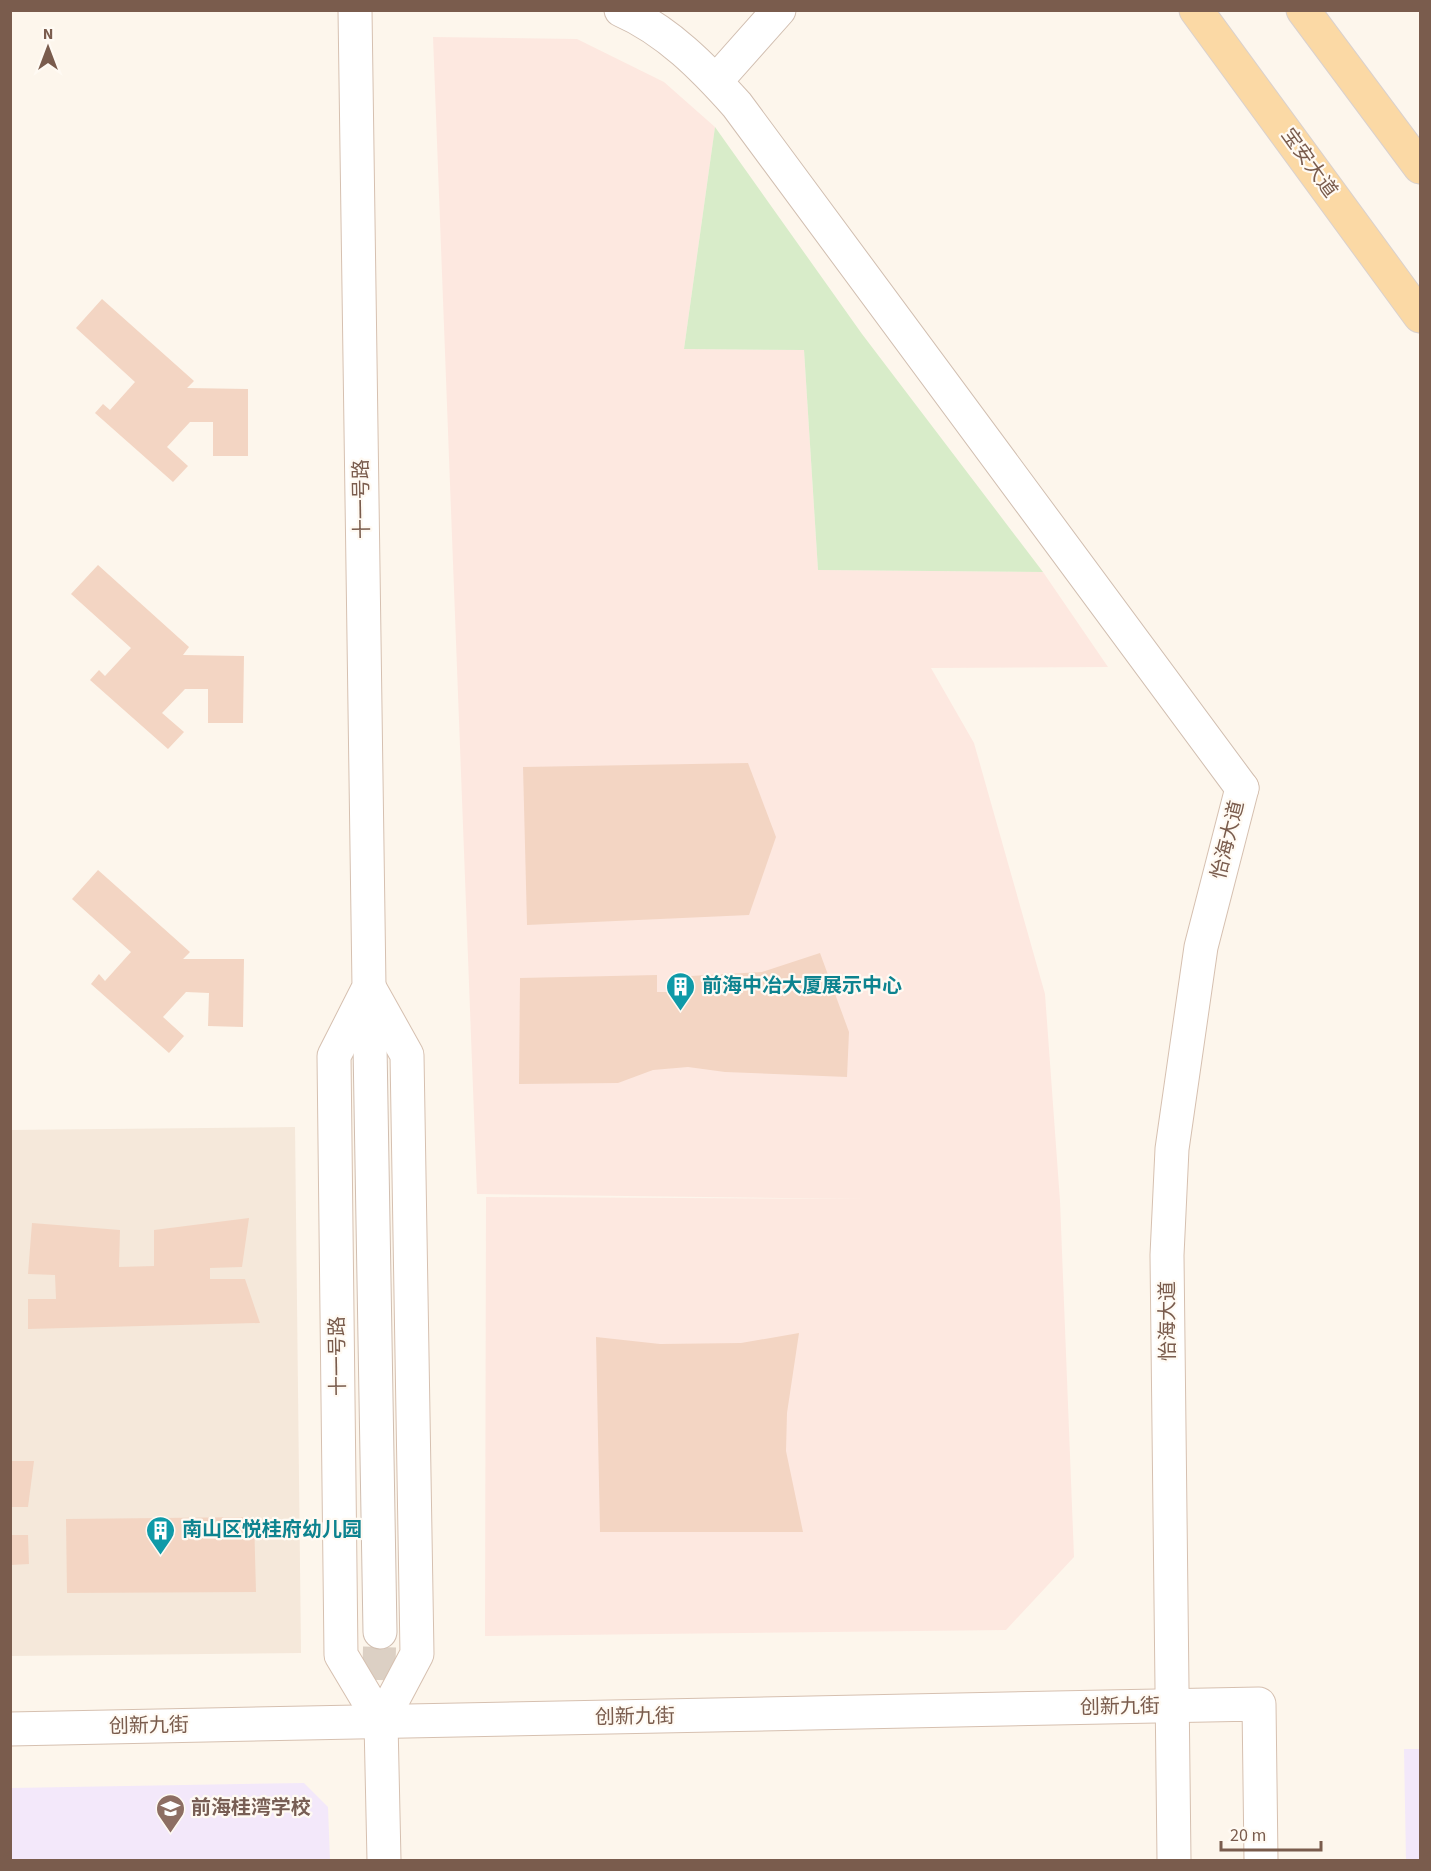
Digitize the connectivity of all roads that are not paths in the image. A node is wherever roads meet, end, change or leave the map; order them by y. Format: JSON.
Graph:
{"nodes":[{"id":1,"x":355,"y":10,"type":"edge"},
{"id":2,"x":621,"y":10,"type":"edge"},
{"id":3,"x":779,"y":10,"type":"edge"},
{"id":4,"x":1196,"y":10,"type":"edge"},
{"id":5,"x":1303,"y":10,"type":"edge"},
{"id":6,"x":716,"y":81,"type":"junction"},
{"id":7,"x":1420,"y":166,"type":"edge"},
{"id":8,"x":1420,"y":316,"type":"edge"},
{"id":9,"x":369,"y":987,"type":"junction"},
{"id":10,"x":380,"y":1632,"type":"tunnel mouth"},
{"id":11,"x":1172,"y":1706,"type":"junction"},
{"id":12,"x":381,"y":1722,"type":"junction"},
{"id":13,"x":10,"y":1729,"type":"edge"},
{"id":14,"x":384,"y":1860,"type":"edge"},
{"id":15,"x":1174,"y":1860,"type":"edge"},
{"id":16,"x":1261,"y":1860,"type":"edge"}],
"edges":[{"from":1,"to":9,"type":"street","name":"十一号路"},
{"from":2,"to":6,"type":"street"},
{"from":3,"to":6,"type":"street"},
{"from":4,"to":8,"type":"main road","name":"宝安大道"},
{"from":5,"to":7,"type":"main road"},
{"from":6,"to":11,"type":"street","name":"怡海大道"},
{"from":9,"to":10,"type":"street"},
{"from":9,"to":12,"type":"street","name":"十一号路"},
{"from":9,"to":12,"type":"street","name":"十一号路"},
{"from":11,"to":12,"type":"street","name":"创新九街"},
{"from":11,"to":15,"type":"street","name":"怡海大道"},
{"from":11,"to":16,"type":"street","name":"创新九街"},
{"from":12,"to":13,"type":"street","name":"创新九街"},
{"from":12,"to":14,"type":"street","name":"十一号路"}]}
